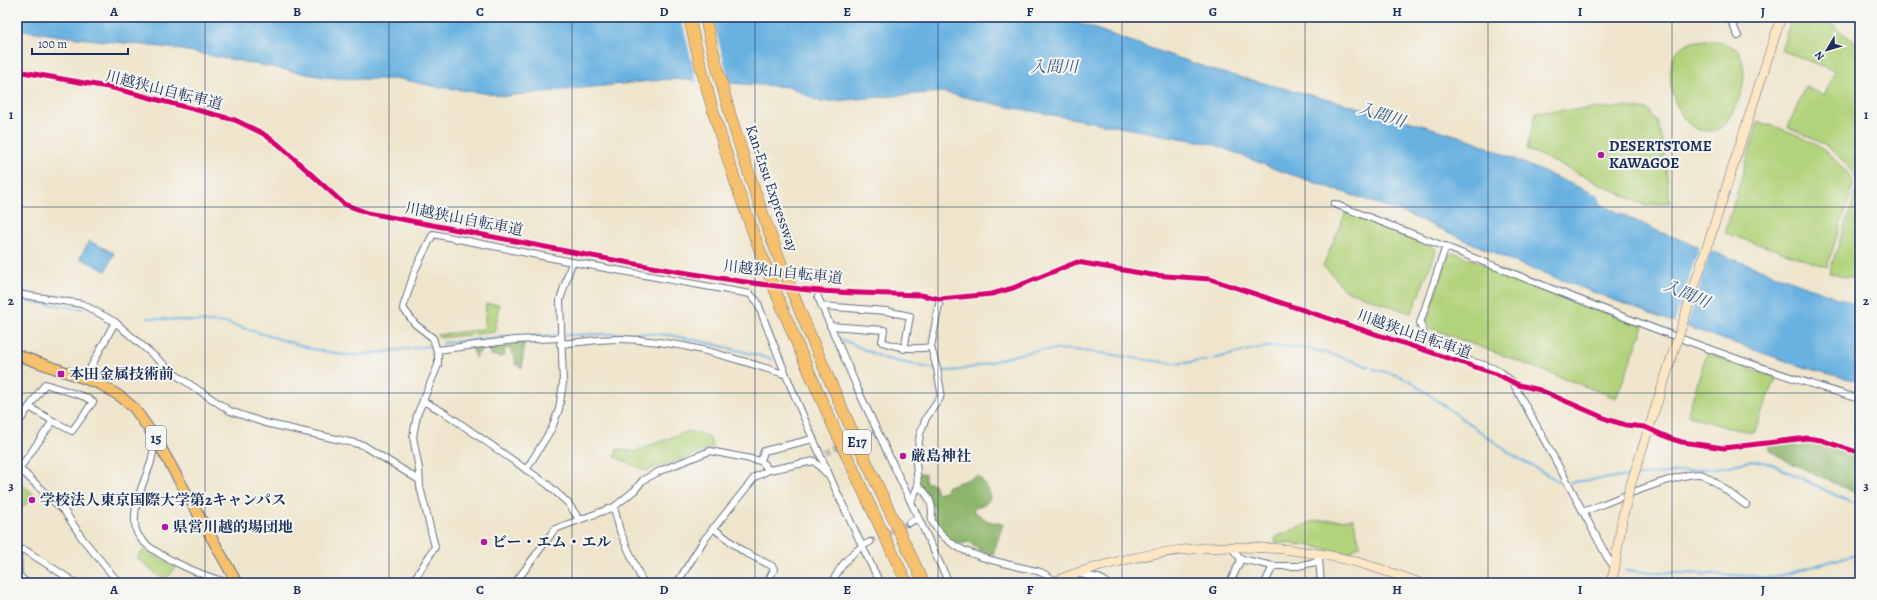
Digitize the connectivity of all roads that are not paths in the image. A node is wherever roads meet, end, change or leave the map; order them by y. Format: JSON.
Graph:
{"nodes":[{"id":1,"x":689,"y":17,"type":"edge"},
{"id":2,"x":705,"y":17,"type":"edge"},
{"id":3,"x":1729,"y":17,"type":"edge"},
{"id":4,"x":1781,"y":17,"type":"edge"},
{"id":5,"x":1738,"y":36,"type":"dead end"},
{"id":6,"x":1334,"y":204,"type":"dead end"},
{"id":7,"x":1446,"y":246,"type":"junction"},
{"id":8,"x":572,"y":262,"type":"junction"},
{"id":9,"x":17,"y":294,"type":"edge"},
{"id":10,"x":818,"y":297,"type":"dead end"},
{"id":11,"x":940,"y":299,"type":"dead end"},
{"id":12,"x":822,"y":306,"type":"junction"},
{"id":13,"x":115,"y":322,"type":"junction"},
{"id":14,"x":830,"y":326,"type":"junction"},
{"id":15,"x":560,"y":341,"type":"junction"},
{"id":16,"x":931,"y":347,"type":"junction"},
{"id":17,"x":904,"y":349,"type":"junction"},
{"id":18,"x":437,"y":350,"type":"junction"},
{"id":19,"x":17,"y":355,"type":"edge"},
{"id":20,"x":784,"y":374,"type":"junction"},
{"id":21,"x":85,"y":378,"type":"junction"},
{"id":22,"x":1860,"y":399,"type":"edge"},
{"id":23,"x":422,"y":402,"type":"junction"},
{"id":24,"x":29,"y":407,"type":"junction"},
{"id":25,"x":53,"y":421,"type":"junction"},
{"id":26,"x":17,"y":425,"type":"edge"},
{"id":27,"x":156,"y":439,"type":"junction"},
{"id":28,"x":813,"y":439,"type":"junction"},
{"id":29,"x":761,"y":461,"type":"junction"},
{"id":30,"x":18,"y":467,"type":"edge"},
{"id":31,"x":526,"y":470,"type":"junction"},
{"id":32,"x":769,"y":470,"type":"junction"},
{"id":33,"x":828,"y":475,"type":"junction"},
{"id":34,"x":419,"y":480,"type":"junction"},
{"id":35,"x":918,"y":486,"type":"junction"},
{"id":36,"x":912,"y":502,"type":"junction"},
{"id":37,"x":1746,"y":505,"type":"dead end"},
{"id":38,"x":614,"y":507,"type":"junction"},
{"id":39,"x":1583,"y":512,"type":"junction"},
{"id":40,"x":918,"y":518,"type":"junction"},
{"id":41,"x":579,"y":519,"type":"junction"},
{"id":42,"x":909,"y":523,"type":"tunnel mouth"},
{"id":43,"x":713,"y":528,"type":"junction"},
{"id":44,"x":870,"y":542,"type":"tunnel mouth"},
{"id":45,"x":862,"y":546,"type":"junction"},
{"id":46,"x":1231,"y":547,"type":"junction"},
{"id":47,"x":18,"y":550,"type":"edge"},
{"id":48,"x":1319,"y":558,"type":"junction"},
{"id":49,"x":1241,"y":559,"type":"junction"},
{"id":50,"x":1273,"y":566,"type":"junction"},
{"id":51,"x":1614,"y":569,"type":"junction"},
{"id":52,"x":1078,"y":572,"type":"junction"},
{"id":53,"x":1066,"y":580,"type":"edge"},
{"id":54,"x":215,"y":581,"type":"edge"},
{"id":55,"x":679,"y":582,"type":"edge"},
{"id":56,"x":1053,"y":582,"type":"edge"},
{"id":57,"x":1268,"y":582,"type":"edge"},
{"id":58,"x":1414,"y":582,"type":"edge"},
{"id":59,"x":27,"y":583,"type":"edge"},
{"id":60,"x":76,"y":583,"type":"edge"},
{"id":61,"x":120,"y":583,"type":"edge"},
{"id":62,"x":229,"y":583,"type":"edge"},
{"id":63,"x":237,"y":583,"type":"edge"},
{"id":64,"x":412,"y":583,"type":"edge"},
{"id":65,"x":515,"y":583,"type":"edge"},
{"id":66,"x":643,"y":583,"type":"edge"},
{"id":67,"x":767,"y":583,"type":"edge"},
{"id":68,"x":832,"y":583,"type":"edge"},
{"id":69,"x":880,"y":583,"type":"edge"},
{"id":70,"x":907,"y":583,"type":"edge"},
{"id":71,"x":924,"y":583,"type":"edge"},
{"id":72,"x":949,"y":583,"type":"edge"},
{"id":73,"x":1107,"y":583,"type":"edge"},
{"id":74,"x":1230,"y":583,"type":"edge"},
{"id":75,"x":1322,"y":583,"type":"edge"},
{"id":76,"x":1610,"y":583,"type":"edge"},
{"id":77,"x":1615,"y":583,"type":"edge"}],
"edges":[{"from":1,"to":70,"type":"highway","name":"Kan-Etsu Expressway","number":"E17"},
{"from":2,"to":71,"type":"highway","name":"Kan-Etsu Expressway","number":"E17"},
{"from":3,"to":5,"type":"street"},
{"from":4,"to":51,"type":"main road","bridge":true},
{"from":6,"to":7,"type":"street"},
{"from":7,"to":22,"type":"street"},
{"from":7,"to":39,"type":"street"},
{"from":8,"to":15,"type":"street"},
{"from":8,"to":18,"type":"street"},
{"from":8,"to":20,"type":"street"},
{"from":9,"to":13,"type":"street"},
{"from":10,"to":12,"type":"street"},
{"from":11,"to":16,"type":"street"},
{"from":12,"to":14,"type":"street"},
{"from":12,"to":17,"type":"street"},
{"from":13,"to":21,"type":"street"},
{"from":13,"to":34,"type":"street"},
{"from":14,"to":17,"type":"street"},
{"from":14,"to":36,"type":"street"},
{"from":15,"to":18,"type":"street"},
{"from":15,"to":20,"type":"street"},
{"from":15,"to":31,"type":"street"},
{"from":16,"to":17,"type":"street"},
{"from":16,"to":35,"type":"street"},
{"from":18,"to":23,"type":"street"},
{"from":19,"to":21,"type":"main road","number":"15"},
{"from":20,"to":28,"type":"street"},
{"from":21,"to":27,"type":"main road","number":"15"},
{"from":23,"to":31,"type":"street"},
{"from":23,"to":34,"type":"street"},
{"from":24,"to":25,"type":"street"},
{"from":24,"to":25,"type":"street"},
{"from":24,"to":26,"type":"street"},
{"from":25,"to":30,"type":"street"},
{"from":27,"to":54,"type":"street"},
{"from":27,"to":63,"type":"main road","number":"15"},
{"from":28,"to":29,"type":"street"},
{"from":28,"to":33,"type":"street"},
{"from":29,"to":32,"type":"street"},
{"from":29,"to":38,"type":"street"},
{"from":30,"to":61,"type":"street"},
{"from":31,"to":41,"type":"street"},
{"from":32,"to":33,"type":"street"},
{"from":32,"to":43,"type":"street"},
{"from":33,"to":45,"type":"street"},
{"from":34,"to":64,"type":"street"},
{"from":35,"to":36,"type":"street"},
{"from":35,"to":56,"type":"street"},
{"from":36,"to":40,"type":"street"},
{"from":37,"to":39,"type":"street"},
{"from":38,"to":41,"type":"street"},
{"from":38,"to":66,"type":"street"},
{"from":39,"to":51,"type":"street"},
{"from":40,"to":42,"type":"street"},
{"from":40,"to":72,"type":"street"},
{"from":41,"to":65,"type":"street"},
{"from":43,"to":55,"type":"street"},
{"from":43,"to":67,"type":"street"},
{"from":44,"to":45,"type":"street"},
{"from":45,"to":68,"type":"street"},
{"from":45,"to":69,"type":"street"},
{"from":46,"to":48,"type":"main road"},
{"from":46,"to":49,"type":"street"},
{"from":46,"to":52,"type":"main road"},
{"from":47,"to":59,"type":"street"},
{"from":47,"to":60,"type":"street"},
{"from":48,"to":50,"type":"street"},
{"from":48,"to":58,"type":"main road"},
{"from":48,"to":75,"type":"street"},
{"from":49,"to":50,"type":"street"},
{"from":49,"to":74,"type":"street"},
{"from":50,"to":57,"type":"street"},
{"from":51,"to":76,"type":"main road"},
{"from":51,"to":77,"type":"street"},
{"from":52,"to":53,"type":"main road"},
{"from":52,"to":73,"type":"street"},
{"from":53,"to":56,"type":"main road"},
{"from":54,"to":62,"type":"street"}]}
